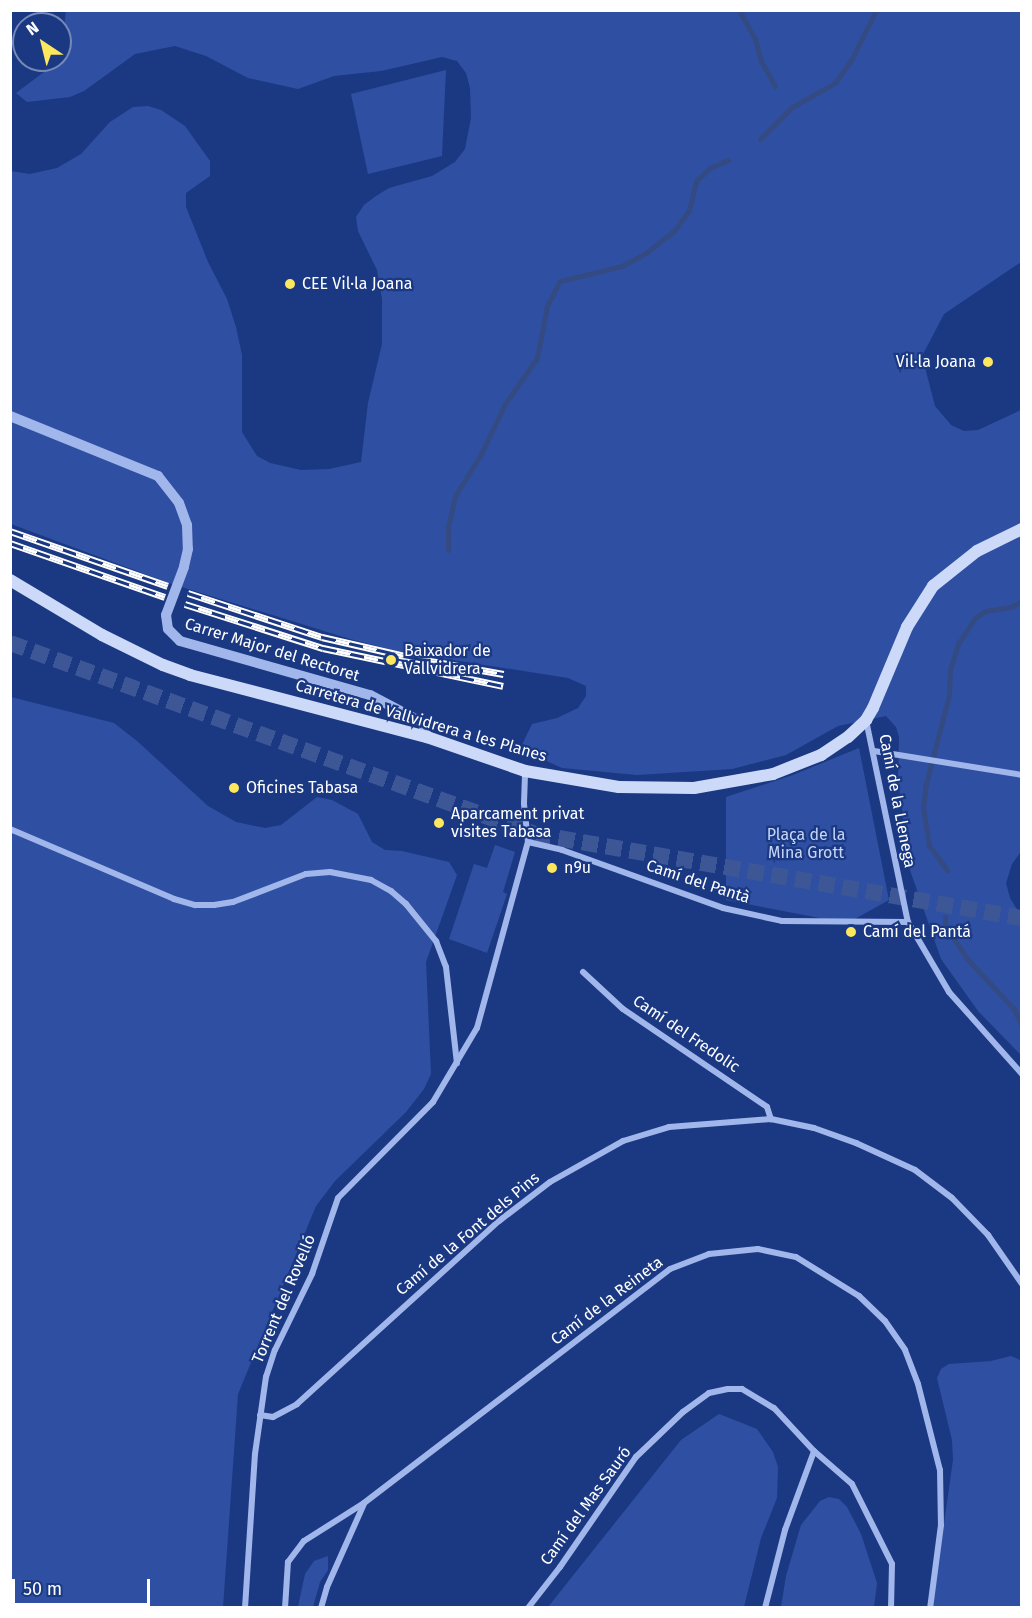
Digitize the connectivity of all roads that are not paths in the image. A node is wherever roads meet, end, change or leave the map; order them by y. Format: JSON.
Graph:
{"nodes":[{"id":1,"x":10,"y":416,"type":"edge"},
{"id":2,"x":1022,"y":529,"type":"edge"},
{"id":3,"x":10,"y":580,"type":"edge"},
{"id":4,"x":866,"y":720,"type":"junction"},
{"id":5,"x":427,"y":737,"type":"junction"},
{"id":6,"x":874,"y":751,"type":"junction"},
{"id":7,"x":525,"y":771,"type":"junction"},
{"id":8,"x":1022,"y":775,"type":"edge"},
{"id":9,"x":10,"y":829,"type":"edge"},
{"id":10,"x":528,"y":842,"type":"junction"},
{"id":11,"x":908,"y":922,"type":"junction"},
{"id":12,"x":583,"y":972,"type":"dead end"},
{"id":13,"x":457,"y":1064,"type":"junction"},
{"id":14,"x":1022,"y":1074,"type":"edge"},
{"id":15,"x":771,"y":1119,"type":"junction"},
{"id":16,"x":1022,"y":1284,"type":"edge"},
{"id":17,"x":260,"y":1414,"type":"junction"},
{"id":18,"x":814,"y":1451,"type":"junction"},
{"id":19,"x":364,"y":1503,"type":"junction"},
{"id":20,"x":245,"y":1608,"type":"edge"},
{"id":21,"x":285,"y":1608,"type":"edge"},
{"id":22,"x":321,"y":1608,"type":"edge"},
{"id":23,"x":528,"y":1608,"type":"edge"},
{"id":24,"x":765,"y":1608,"type":"edge"},
{"id":25,"x":891,"y":1608,"type":"edge"},
{"id":26,"x":930,"y":1608,"type":"edge"}],
"edges":[{"from":1,"to":5,"type":"street","name":"Carrer Major del Rectoret","bridge":true},
{"from":2,"to":4,"type":"main road","name":"Carretera de Vallvidrera a les Planes"},
{"from":3,"to":5,"type":"main road","name":"Carretera de Vallvidrera a les Planes"},
{"from":4,"to":6,"type":"street","name":"Camí de la Llenega"},
{"from":4,"to":7,"type":"main road","name":"Carretera de Vallvidrera a les Planes"},
{"from":5,"to":7,"type":"main road","name":"Carretera de Vallvidrera a les Planes"},
{"from":6,"to":8,"type":"street"},
{"from":6,"to":11,"type":"street","name":"Camí de la Llenega"},
{"from":7,"to":10,"type":"street","name":"Torrent del Rovelló"},
{"from":9,"to":13,"type":"street"},
{"from":10,"to":11,"type":"street","name":"Camí del Pantà"},
{"from":10,"to":13,"type":"street","name":"Torrent del Rovelló"},
{"from":11,"to":14,"type":"street"},
{"from":12,"to":15,"type":"street","name":"Camí del Fredolic"},
{"from":13,"to":17,"type":"street","name":"Torrent del Rovelló"},
{"from":15,"to":16,"type":"street","name":"Camí de la Font dels Pins"},
{"from":15,"to":17,"type":"street","name":"Camí de la Font dels Pins"},
{"from":17,"to":20,"type":"street","name":"Torrent del Rovelló"},
{"from":18,"to":23,"type":"street","name":"Camí del Mas Sauró"},
{"from":18,"to":24,"type":"street"},
{"from":18,"to":25,"type":"street","name":"Camí del Mas Sauró"},
{"from":19,"to":21,"type":"street"},
{"from":19,"to":22,"type":"street","name":"Camí de la Reineta"},
{"from":19,"to":26,"type":"street","name":"Camí de la Reineta"}]}
